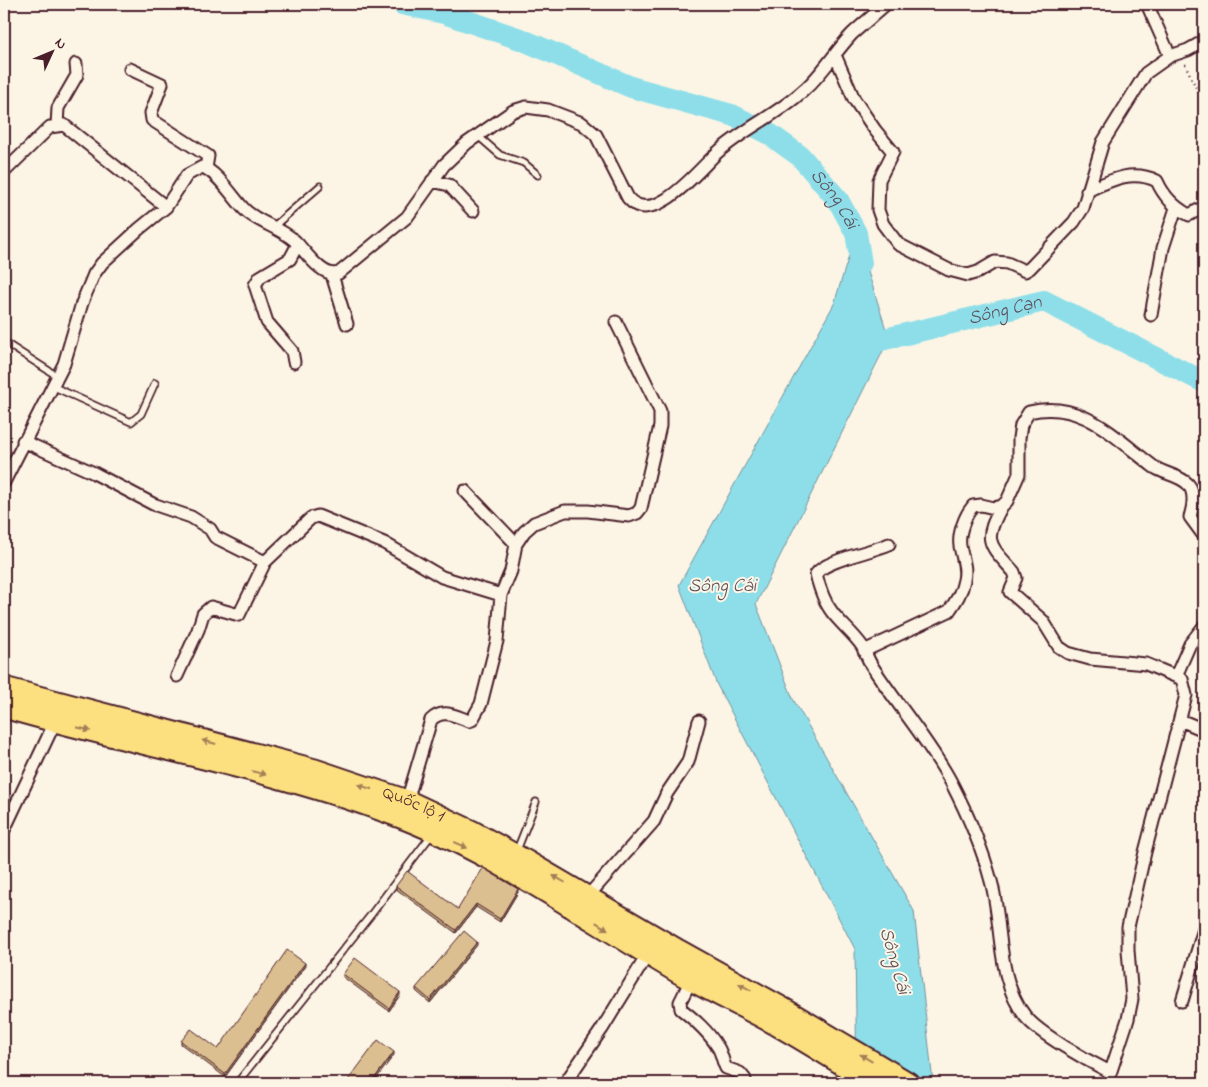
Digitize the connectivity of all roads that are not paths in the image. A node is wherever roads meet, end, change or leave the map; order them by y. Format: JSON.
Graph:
{"nodes":[{"id":1,"x":886,"y":4,"type":"edge"},
{"id":2,"x":1148,"y":4,"type":"edge"},
{"id":3,"x":1204,"y":41,"type":"edge"},
{"id":4,"x":835,"y":55,"type":"junction"},
{"id":5,"x":1175,"y":55,"type":"junction"},
{"id":6,"x":76,"y":64,"type":"dead end"},
{"id":7,"x":130,"y":69,"type":"dead end"},
{"id":8,"x":57,"y":125,"type":"junction"},
{"id":9,"x":477,"y":135,"type":"junction"},
{"id":10,"x":206,"y":168,"type":"junction"},
{"id":11,"x":4,"y":172,"type":"edge"},
{"id":12,"x":538,"y":175,"type":"dead end"},
{"id":13,"x":432,"y":180,"type":"junction"},
{"id":14,"x":320,"y":186,"type":"dead end"},
{"id":15,"x":1087,"y":191,"type":"junction"},
{"id":16,"x":166,"y":207,"type":"junction"},
{"id":17,"x":1176,"y":208,"type":"junction"},
{"id":18,"x":1200,"y":209,"type":"dead end"},
{"id":19,"x":472,"y":211,"type":"dead end"},
{"id":20,"x":273,"y":227,"type":"junction"},
{"id":21,"x":298,"y":244,"type":"junction"},
{"id":22,"x":332,"y":275,"type":"junction"},
{"id":23,"x":1151,"y":315,"type":"dead end"},
{"id":24,"x":616,"y":322,"type":"dead end"},
{"id":25,"x":347,"y":324,"type":"dead end"},
{"id":26,"x":4,"y":342,"type":"edge"},
{"id":27,"x":294,"y":362,"type":"dead end"},
{"id":28,"x":55,"y":381,"type":"junction"},
{"id":29,"x":155,"y":383,"type":"dead end"},
{"id":30,"x":23,"y":441,"type":"junction"},
{"id":31,"x":4,"y":482,"type":"edge"},
{"id":32,"x":465,"y":491,"type":"dead end"},
{"id":33,"x":1002,"y":506,"type":"junction"},
{"id":34,"x":1204,"y":536,"type":"edge"},
{"id":35,"x":516,"y":544,"type":"junction"},
{"id":36,"x":889,"y":544,"type":"dead end"},
{"id":37,"x":265,"y":562,"type":"junction"},
{"id":38,"x":501,"y":595,"type":"junction"},
{"id":39,"x":1204,"y":626,"type":"edge"},
{"id":40,"x":864,"y":651,"type":"junction"},
{"id":41,"x":177,"y":676,"type":"dead end"},
{"id":42,"x":1176,"y":676,"type":"junction"},
{"id":43,"x":4,"y":688,"type":"edge"},
{"id":44,"x":4,"y":707,"type":"edge"},
{"id":45,"x":1180,"y":720,"type":"junction"},
{"id":46,"x":699,"y":721,"type":"dead end"},
{"id":47,"x":55,"y":722,"type":"junction"},
{"id":48,"x":1204,"y":730,"type":"edge"},
{"id":49,"x":407,"y":801,"type":"junction"},
{"id":50,"x":536,"y":802,"type":"dead end"},
{"id":51,"x":4,"y":830,"type":"edge"},
{"id":52,"x":433,"y":832,"type":"junction"},
{"id":53,"x":515,"y":854,"type":"junction"},
{"id":54,"x":588,"y":896,"type":"junction"},
{"id":55,"x":1204,"y":929,"type":"edge"},
{"id":56,"x":648,"y":954,"type":"junction"},
{"id":57,"x":691,"y":980,"type":"junction"},
{"id":58,"x":1182,"y":1001,"type":"dead end"},
{"id":59,"x":783,"y":1018,"type":"junction"},
{"id":60,"x":1108,"y":1078,"type":"edge"},
{"id":61,"x":237,"y":1083,"type":"edge"},
{"id":62,"x":565,"y":1083,"type":"edge"},
{"id":63,"x":745,"y":1083,"type":"edge"},
{"id":64,"x":873,"y":1083,"type":"edge"},
{"id":65,"x":908,"y":1083,"type":"edge"}],
"edges":[{"from":1,"to":4,"type":"street"},
{"from":2,"to":5,"type":"street"},
{"from":3,"to":5,"type":"street"},
{"from":4,"to":9,"type":"street"},
{"from":4,"to":15,"type":"street"},
{"from":5,"to":15,"type":"street"},
{"from":6,"to":8,"type":"street"},
{"from":7,"to":10,"type":"street"},
{"from":8,"to":11,"type":"street"},
{"from":8,"to":16,"type":"street"},
{"from":9,"to":12,"type":"lane"},
{"from":9,"to":13,"type":"street"},
{"from":10,"to":16,"type":"street"},
{"from":10,"to":20,"type":"street"},
{"from":13,"to":19,"type":"street"},
{"from":13,"to":22,"type":"street"},
{"from":14,"to":20,"type":"lane"},
{"from":15,"to":17,"type":"street"},
{"from":16,"to":28,"type":"street"},
{"from":17,"to":18,"type":"street"},
{"from":17,"to":23,"type":"street"},
{"from":20,"to":21,"type":"street"},
{"from":21,"to":22,"type":"street"},
{"from":21,"to":27,"type":"street"},
{"from":22,"to":25,"type":"street"},
{"from":24,"to":35,"type":"street"},
{"from":26,"to":28,"type":"lane"},
{"from":28,"to":29,"type":"lane"},
{"from":28,"to":30,"type":"street"},
{"from":30,"to":31,"type":"street"},
{"from":30,"to":37,"type":"street"},
{"from":32,"to":35,"type":"street"},
{"from":33,"to":34,"type":"street"},
{"from":33,"to":40,"type":"street"},
{"from":33,"to":42,"type":"street"},
{"from":35,"to":38,"type":"street"},
{"from":36,"to":40,"type":"street"},
{"from":37,"to":38,"type":"street"},
{"from":37,"to":41,"type":"street"},
{"from":38,"to":49,"type":"street"},
{"from":39,"to":42,"type":"street"},
{"from":40,"to":60,"type":"street"},
{"from":42,"to":45,"type":"street"},
{"from":49,"to":43,"type":"highway","name":"Quốc lộ 1","one_way":true},
{"from":44,"to":47,"type":"highway","name":"Quốc lộ 1"},
{"from":45,"to":48,"type":"street"},
{"from":45,"to":60,"type":"street"},
{"from":46,"to":54,"type":"street"},
{"from":47,"to":51,"type":"street"},
{"from":47,"to":52,"type":"highway","name":"Quốc lộ 1","one_way":true},
{"from":49,"to":53,"type":"highway","name":"Quốc lộ 1"},
{"from":50,"to":53,"type":"lane"},
{"from":52,"to":56,"type":"highway","name":"Quốc lộ 1","one_way":true},
{"from":52,"to":61,"type":"lane"},
{"from":54,"to":53,"type":"highway","name":"Quốc lộ 1","one_way":true},
{"from":59,"to":54,"type":"highway","name":"Quốc lộ 1","one_way":true},
{"from":55,"to":58,"type":"street"},
{"from":56,"to":57,"type":"highway","name":"Quốc lộ 1"},
{"from":56,"to":62,"type":"street"},
{"from":57,"to":59,"type":"highway","name":"Quốc lộ 1"},
{"from":57,"to":63,"type":"street"},
{"from":59,"to":64,"type":"highway"},
{"from":65,"to":59,"type":"highway","one_way":true}]}
